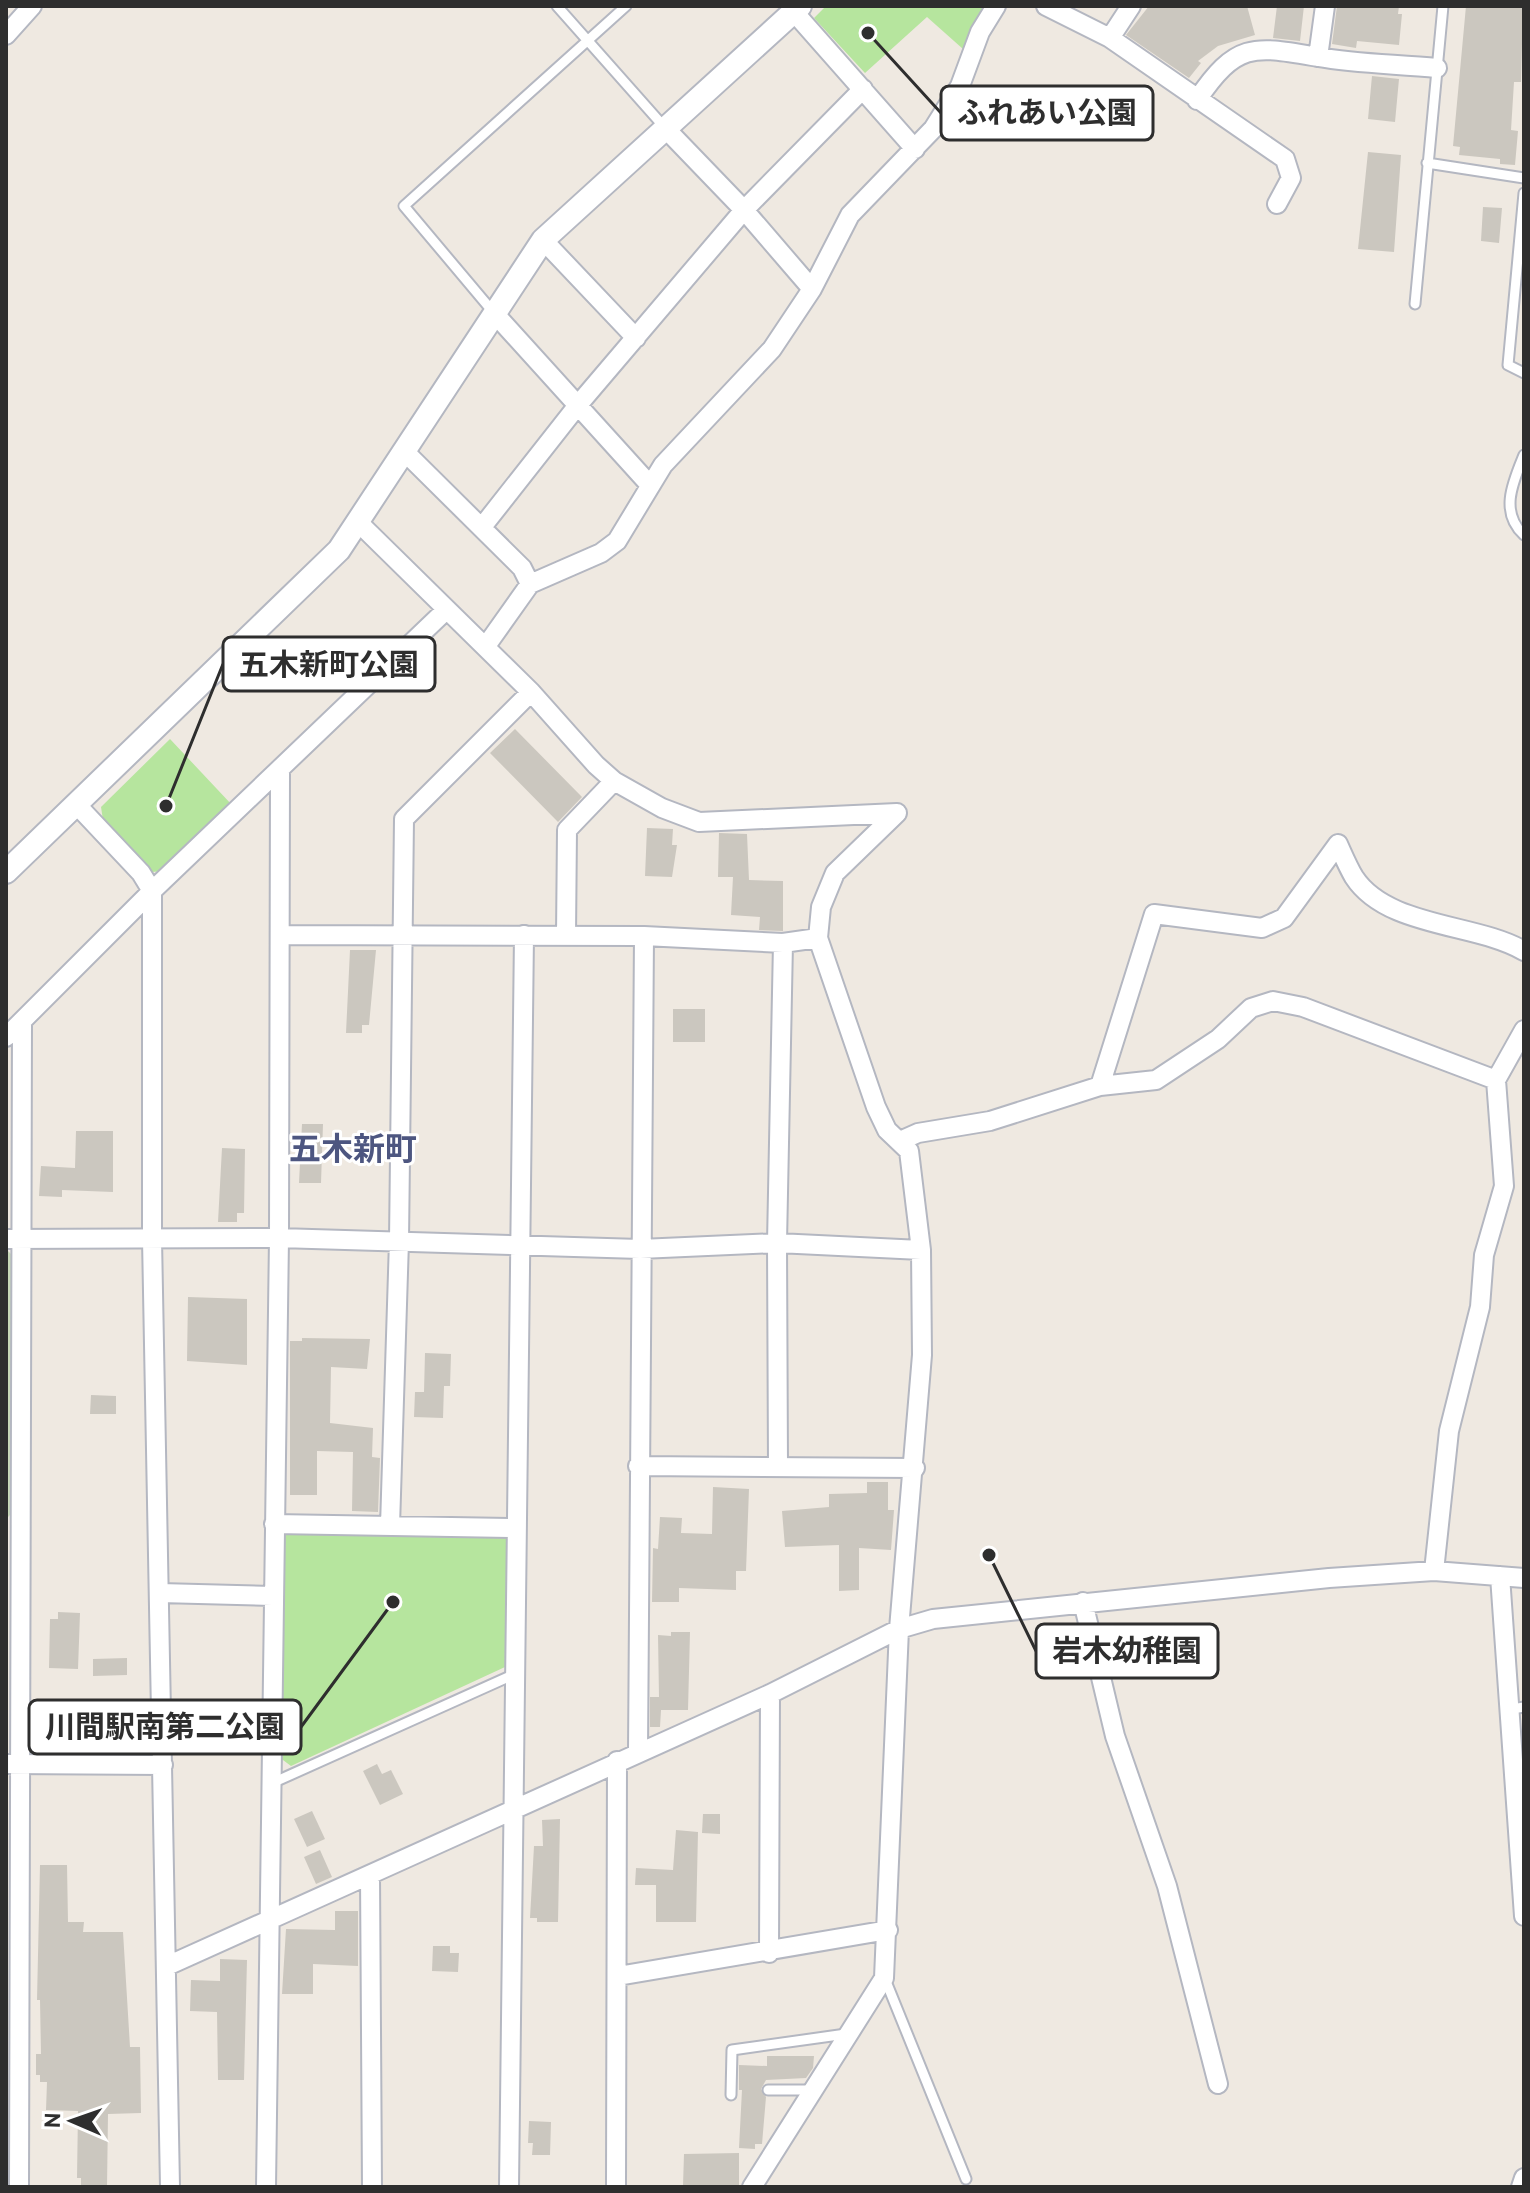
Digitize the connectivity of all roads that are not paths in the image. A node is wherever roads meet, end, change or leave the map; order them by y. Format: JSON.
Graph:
{"nodes":[{"id":1,"x":32,"y":6,"type":"edge"},
{"id":2,"x":557,"y":6,"type":"edge"},
{"id":3,"x":626,"y":6,"type":"edge"},
{"id":4,"x":996,"y":6,"type":"edge"},
{"id":5,"x":1046,"y":6,"type":"edge"},
{"id":6,"x":1131,"y":6,"type":"edge"},
{"id":7,"x":1325,"y":6,"type":"edge"},
{"id":8,"x":1443,"y":6,"type":"edge"},
{"id":9,"x":797,"y":9,"type":"edge"},
{"id":10,"x":6,"y":35,"type":"edge"},
{"id":11,"x":1110,"y":38,"type":"junction"},
{"id":12,"x":588,"y":41,"type":"junction"},
{"id":13,"x":1318,"y":57,"type":"junction"},
{"id":14,"x":1437,"y":68,"type":"junction"},
{"id":15,"x":863,"y":89,"type":"junction"},
{"id":16,"x":1197,"y":100,"type":"junction"},
{"id":17,"x":666,"y":129,"type":"junction"},
{"id":18,"x":915,"y":149,"type":"junction"},
{"id":19,"x":1427,"y":163,"type":"junction"},
{"id":20,"x":1524,"y":178,"type":"edge"},
{"id":21,"x":1524,"y":193,"type":"edge"},
{"id":22,"x":1277,"y":204,"type":"dead end"},
{"id":23,"x":744,"y":210,"type":"junction"},
{"id":24,"x":543,"y":240,"type":"junction"},
{"id":25,"x":812,"y":289,"type":"junction"},
{"id":26,"x":1415,"y":304,"type":"dead end"},
{"id":27,"x":494,"y":313,"type":"junction"},
{"id":28,"x":636,"y":338,"type":"junction"},
{"id":29,"x":1524,"y":373,"type":"edge"},
{"id":30,"x":578,"y":405,"type":"junction"},
{"id":31,"x":405,"y":452,"type":"junction"},
{"id":32,"x":1524,"y":455,"type":"edge"},
{"id":33,"x":649,"y":484,"type":"junction"},
{"id":34,"x":359,"y":523,"type":"junction"},
{"id":35,"x":482,"y":527,"type":"junction"},
{"id":36,"x":1524,"y":535,"type":"edge"},
{"id":37,"x":530,"y":584,"type":"junction"},
{"id":38,"x":445,"y":611,"type":"junction"},
{"id":39,"x":486,"y":646,"type":"junction"},
{"id":40,"x":531,"y":692,"type":"junction"},
{"id":41,"x":280,"y":772,"type":"junction"},
{"id":42,"x":614,"y":781,"type":"junction"},
{"id":43,"x":76,"y":804,"type":"junction"},
{"id":44,"x":6,"y":872,"type":"edge"},
{"id":45,"x":152,"y":891,"type":"junction"},
{"id":46,"x":280,"y":935,"type":"junction"},
{"id":47,"x":400,"y":935,"type":"junction"},
{"id":48,"x":524,"y":935,"type":"junction"},
{"id":49,"x":566,"y":935,"type":"junction"},
{"id":50,"x":644,"y":936,"type":"junction"},
{"id":51,"x":818,"y":938,"type":"junction"},
{"id":52,"x":783,"y":943,"type":"junction"},
{"id":53,"x":1524,"y":951,"type":"edge"},
{"id":54,"x":22,"y":1022,"type":"junction"},
{"id":55,"x":1524,"y":1030,"type":"edge"},
{"id":56,"x":6,"y":1037,"type":"edge"},
{"id":57,"x":1496,"y":1080,"type":"junction"},
{"id":58,"x":1100,"y":1086,"type":"junction"},
{"id":59,"x":900,"y":1141,"type":"junction"},
{"id":60,"x":279,"y":1238,"type":"junction"},
{"id":61,"x":14,"y":1239,"type":"edge"},
{"id":62,"x":152,"y":1239,"type":"junction"},
{"id":63,"x":399,"y":1241,"type":"junction"},
{"id":64,"x":518,"y":1243,"type":"junction"},
{"id":65,"x":777,"y":1243,"type":"junction"},
{"id":66,"x":640,"y":1249,"type":"junction"},
{"id":67,"x":921,"y":1250,"type":"junction"},
{"id":68,"x":638,"y":1466,"type":"junction"},
{"id":69,"x":778,"y":1466,"type":"junction"},
{"id":70,"x":915,"y":1468,"type":"junction"},
{"id":71,"x":274,"y":1524,"type":"junction"},
{"id":72,"x":390,"y":1526,"type":"junction"},
{"id":73,"x":516,"y":1528,"type":"junction"},
{"id":74,"x":14,"y":1538,"type":"edge"},
{"id":75,"x":1434,"y":1571,"type":"junction"},
{"id":76,"x":1500,"y":1576,"type":"junction"},
{"id":77,"x":1524,"y":1578,"type":"edge"},
{"id":78,"x":160,"y":1593,"type":"junction"},
{"id":79,"x":272,"y":1596,"type":"junction"},
{"id":80,"x":1083,"y":1602,"type":"junction"},
{"id":81,"x":899,"y":1629,"type":"junction"},
{"id":82,"x":14,"y":1643,"type":"edge"},
{"id":83,"x":515,"y":1674,"type":"junction"},
{"id":84,"x":770,"y":1694,"type":"junction"},
{"id":85,"x":1518,"y":1708,"type":"edge"},
{"id":86,"x":638,"y":1752,"type":"junction"},
{"id":87,"x":617,"y":1761,"type":"junction"},
{"id":88,"x":14,"y":1764,"type":"edge"},
{"id":89,"x":163,"y":1765,"type":"junction"},
{"id":90,"x":270,"y":1784,"type":"junction"},
{"id":91,"x":513,"y":1808,"type":"junction"},
{"id":92,"x":370,"y":1875,"type":"junction"},
{"id":93,"x":1524,"y":1916,"type":"edge"},
{"id":94,"x":269,"y":1922,"type":"junction"},
{"id":95,"x":888,"y":1930,"type":"junction"},
{"id":96,"x":769,"y":1953,"type":"junction"},
{"id":97,"x":167,"y":1966,"type":"junction"},
{"id":98,"x":618,"y":1976,"type":"junction"},
{"id":99,"x":884,"y":1978,"type":"junction"},
{"id":100,"x":846,"y":2034,"type":"junction"},
{"id":101,"x":1218,"y":2084,"type":"dead end"},
{"id":102,"x":768,"y":2090,"type":"dead end"},
{"id":103,"x":813,"y":2090,"type":"junction"},
{"id":104,"x":731,"y":2095,"type":"dead end"},
{"id":105,"x":1524,"y":2178,"type":"edge"},
{"id":106,"x":966,"y":2179,"type":"dead end"},
{"id":107,"x":19,"y":2187,"type":"edge"},
{"id":108,"x":170,"y":2187,"type":"edge"},
{"id":109,"x":266,"y":2187,"type":"edge"},
{"id":110,"x":372,"y":2187,"type":"edge"},
{"id":111,"x":509,"y":2187,"type":"edge"},
{"id":112,"x":616,"y":2187,"type":"edge"},
{"id":113,"x":752,"y":2187,"type":"edge"},
{"id":114,"x":1521,"y":2187,"type":"edge"}],
"edges":[{"from":1,"to":10,"type":"street"},
{"from":2,"to":12,"type":"lane"},
{"from":3,"to":12,"type":"lane"},
{"from":4,"to":18,"type":"street"},
{"from":5,"to":11,"type":"street"},
{"from":6,"to":11,"type":"street"},
{"from":7,"to":13,"type":"street"},
{"from":8,"to":14,"type":"lane"},
{"from":9,"to":15,"type":"street"},
{"from":9,"to":17,"type":"street"},
{"from":11,"to":16,"type":"street"},
{"from":12,"to":17,"type":"lane"},
{"from":12,"to":27,"type":"lane"},
{"from":13,"to":14,"type":"street"},
{"from":13,"to":16,"type":"street"},
{"from":14,"to":19,"type":"lane"},
{"from":15,"to":18,"type":"street"},
{"from":15,"to":23,"type":"street"},
{"from":16,"to":22,"type":"street"},
{"from":17,"to":23,"type":"street"},
{"from":17,"to":24,"type":"street"},
{"from":18,"to":25,"type":"street"},
{"from":19,"to":20,"type":"lane"},
{"from":19,"to":26,"type":"lane"},
{"from":21,"to":29,"type":"lane"},
{"from":23,"to":25,"type":"street"},
{"from":23,"to":28,"type":"street"},
{"from":24,"to":27,"type":"street"},
{"from":24,"to":28,"type":"street"},
{"from":25,"to":33,"type":"street"},
{"from":27,"to":30,"type":"street"},
{"from":27,"to":31,"type":"street"},
{"from":28,"to":30,"type":"street"},
{"from":30,"to":33,"type":"street"},
{"from":30,"to":35,"type":"street"},
{"from":31,"to":34,"type":"street"},
{"from":31,"to":35,"type":"street"},
{"from":32,"to":36,"type":"lane"},
{"from":33,"to":37,"type":"street"},
{"from":34,"to":38,"type":"street"},
{"from":34,"to":43,"type":"street"},
{"from":35,"to":37,"type":"street"},
{"from":37,"to":39,"type":"street"},
{"from":38,"to":39,"type":"street"},
{"from":38,"to":41,"type":"street"},
{"from":39,"to":40,"type":"street"},
{"from":40,"to":42,"type":"street"},
{"from":40,"to":47,"type":"street"},
{"from":41,"to":45,"type":"street"},
{"from":41,"to":46,"type":"street"},
{"from":42,"to":49,"type":"street"},
{"from":42,"to":51,"type":"street"},
{"from":43,"to":44,"type":"street"},
{"from":43,"to":45,"type":"street"},
{"from":45,"to":54,"type":"street"},
{"from":45,"to":62,"type":"street"},
{"from":46,"to":47,"type":"street"},
{"from":46,"to":60,"type":"street"},
{"from":47,"to":48,"type":"street"},
{"from":47,"to":63,"type":"street"},
{"from":48,"to":49,"type":"street"},
{"from":48,"to":64,"type":"street"},
{"from":49,"to":50,"type":"street"},
{"from":50,"to":52,"type":"street"},
{"from":50,"to":66,"type":"street"},
{"from":51,"to":52,"type":"street"},
{"from":51,"to":59,"type":"street"},
{"from":52,"to":65,"type":"street"},
{"from":53,"to":58,"type":"street"},
{"from":54,"to":56,"type":"street"},
{"from":54,"to":61,"type":"street"},
{"from":55,"to":57,"type":"street"},
{"from":57,"to":58,"type":"street"},
{"from":57,"to":75,"type":"street"},
{"from":58,"to":59,"type":"street"},
{"from":59,"to":67,"type":"street"},
{"from":60,"to":62,"type":"street"},
{"from":60,"to":63,"type":"street"},
{"from":60,"to":71,"type":"street"},
{"from":61,"to":62,"type":"street"},
{"from":61,"to":74,"type":"street"},
{"from":62,"to":78,"type":"street"},
{"from":63,"to":64,"type":"street"},
{"from":63,"to":72,"type":"street"},
{"from":64,"to":66,"type":"street"},
{"from":64,"to":73,"type":"street"},
{"from":65,"to":66,"type":"street"},
{"from":65,"to":67,"type":"street"},
{"from":65,"to":69,"type":"street"},
{"from":66,"to":68,"type":"street"},
{"from":67,"to":70,"type":"street"},
{"from":68,"to":69,"type":"street"},
{"from":68,"to":86,"type":"street"},
{"from":69,"to":70,"type":"street"},
{"from":70,"to":81,"type":"street"},
{"from":71,"to":72,"type":"street"},
{"from":71,"to":79,"type":"street"},
{"from":72,"to":73,"type":"street"},
{"from":73,"to":83,"type":"street"},
{"from":74,"to":82,"type":"street"},
{"from":75,"to":76,"type":"street"},
{"from":75,"to":80,"type":"street"},
{"from":76,"to":77,"type":"street"},
{"from":76,"to":85,"type":"street"},
{"from":78,"to":79,"type":"street"},
{"from":78,"to":89,"type":"street"},
{"from":79,"to":90,"type":"street"},
{"from":80,"to":81,"type":"street"},
{"from":80,"to":101,"type":"street"},
{"from":81,"to":84,"type":"street"},
{"from":81,"to":95,"type":"street"},
{"from":82,"to":88,"type":"street"},
{"from":83,"to":90,"type":"lane"},
{"from":83,"to":91,"type":"street"},
{"from":84,"to":86,"type":"street"},
{"from":84,"to":96,"type":"street"},
{"from":85,"to":93,"type":"street"},
{"from":86,"to":87,"type":"street"},
{"from":87,"to":91,"type":"street"},
{"from":87,"to":98,"type":"street"},
{"from":88,"to":89,"type":"street"},
{"from":88,"to":107,"type":"street"},
{"from":89,"to":97,"type":"street"},
{"from":90,"to":94,"type":"street"},
{"from":91,"to":92,"type":"street"},
{"from":91,"to":111,"type":"street"},
{"from":92,"to":94,"type":"street"},
{"from":92,"to":110,"type":"street"},
{"from":94,"to":97,"type":"street"},
{"from":94,"to":109,"type":"street"},
{"from":95,"to":96,"type":"street"},
{"from":95,"to":99,"type":"street"},
{"from":96,"to":98,"type":"street"},
{"from":97,"to":108,"type":"street"},
{"from":98,"to":112,"type":"street"},
{"from":99,"to":100,"type":"street"},
{"from":99,"to":106,"type":"lane"},
{"from":100,"to":103,"type":"street"},
{"from":100,"to":104,"type":"lane"},
{"from":102,"to":103,"type":"lane"},
{"from":103,"to":113,"type":"street"},
{"from":105,"to":114,"type":"street"}]}
